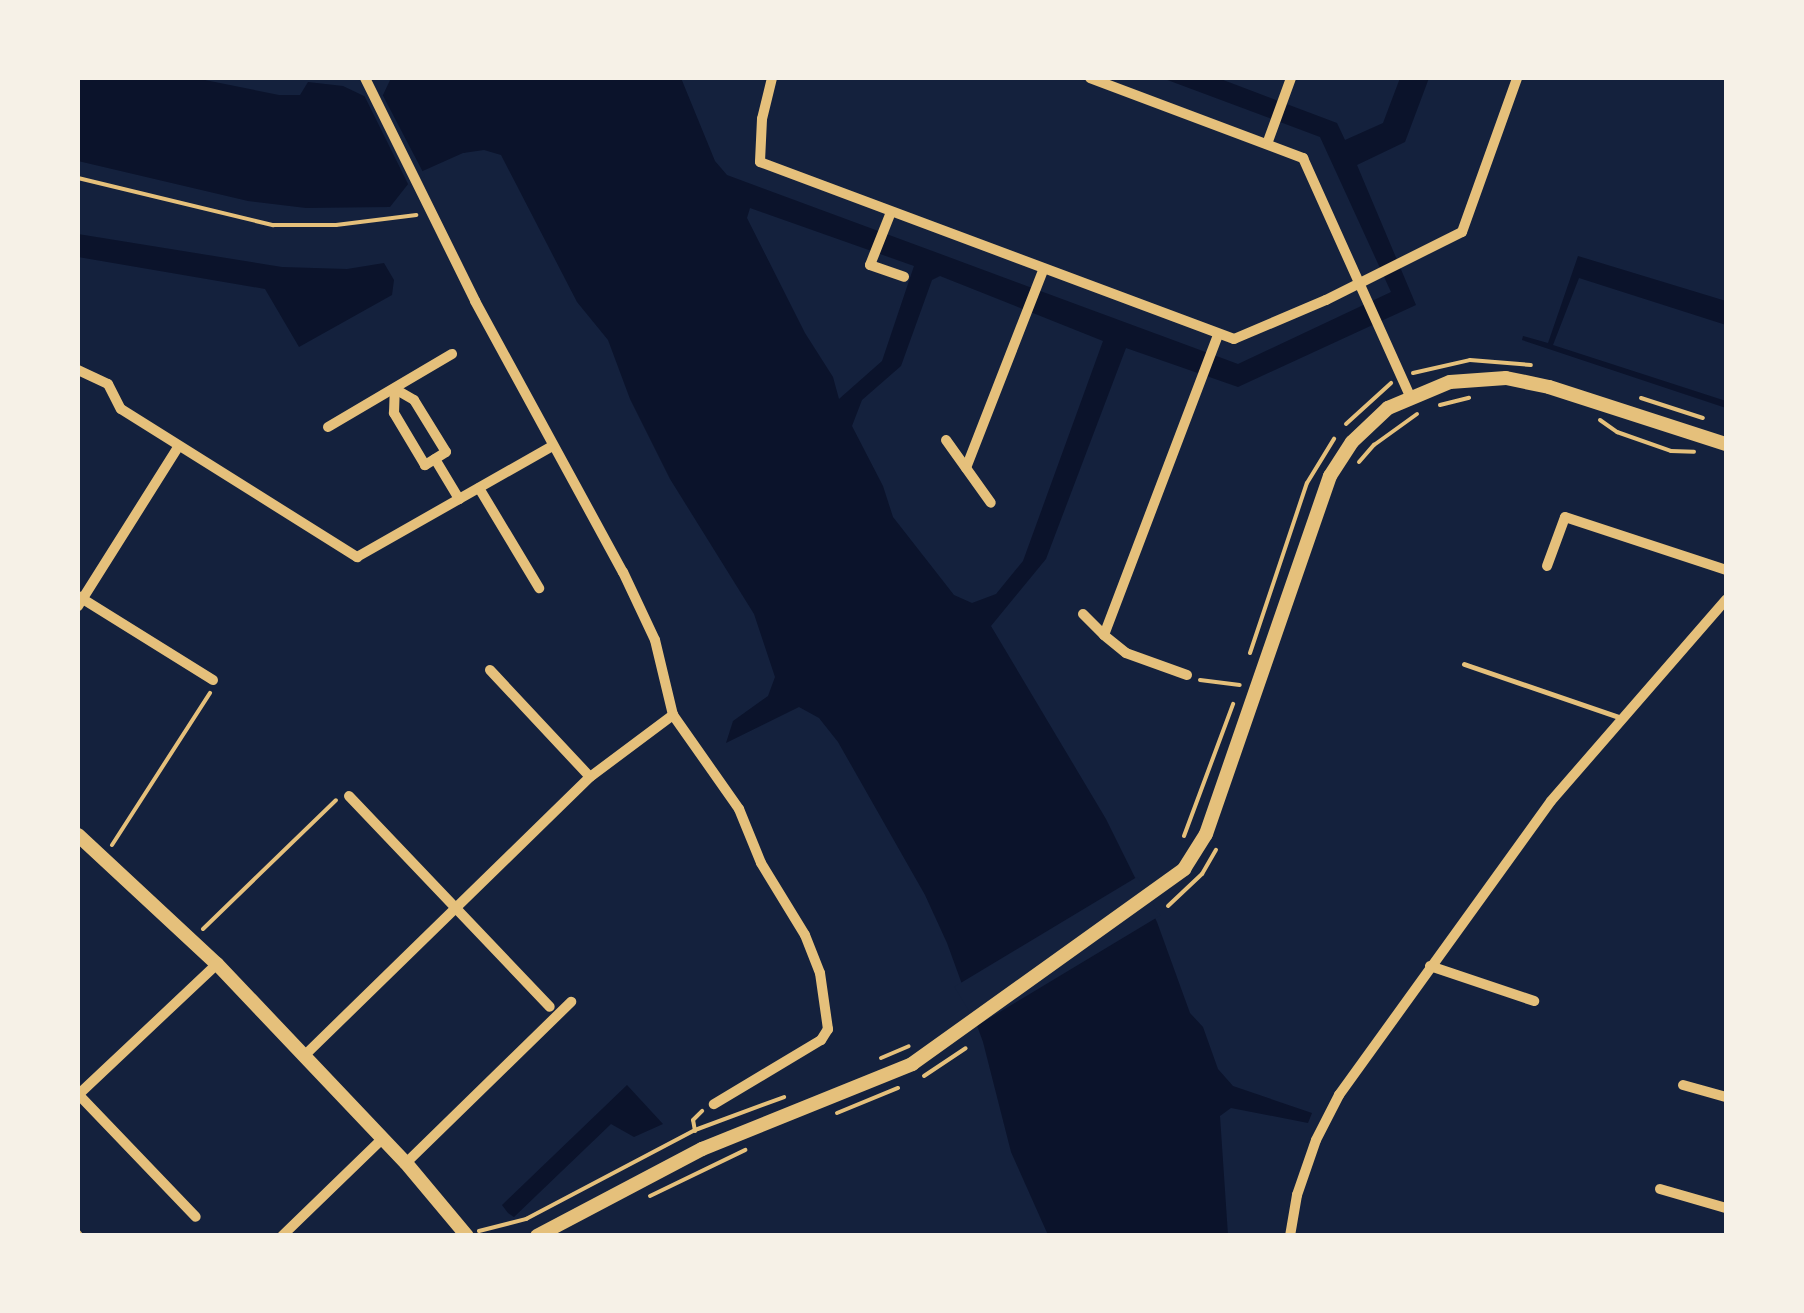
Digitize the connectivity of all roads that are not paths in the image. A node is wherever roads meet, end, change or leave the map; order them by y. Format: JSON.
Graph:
{"nodes":[{"id":1,"x":772,"y":78,"type":"edge"},
{"id":2,"x":1090,"y":78,"type":"edge"},
{"id":3,"x":1292,"y":78,"type":"edge"},
{"id":4,"x":1518,"y":78,"type":"edge"},
{"id":5,"x":367,"y":82,"type":"edge"},
{"id":6,"x":1267,"y":144,"type":"junction"},
{"id":7,"x":889,"y":216,"type":"junction"},
{"id":8,"x":1043,"y":270,"type":"junction"},
{"id":9,"x":904,"y":277,"type":"dead end"},
{"id":10,"x":1359,"y":284,"type":"junction"},
{"id":11,"x":1218,"y":335,"type":"junction"},
{"id":12,"x":452,"y":354,"type":"dead end"},
{"id":13,"x":78,"y":370,"type":"edge"},
{"id":14,"x":394,"y":388,"type":"junction"},
{"id":15,"x":1410,"y":396,"type":"junction"},
{"id":16,"x":328,"y":427,"type":"dead end"},
{"id":17,"x":946,"y":440,"type":"dead end"},
{"id":18,"x":1726,"y":444,"type":"edge"},
{"id":19,"x":552,"y":446,"type":"junction"},
{"id":20,"x":178,"y":447,"type":"junction"},
{"id":21,"x":435,"y":459,"type":"junction"},
{"id":22,"x":966,"y":468,"type":"junction"},
{"id":23,"x":479,"y":488,"type":"junction"},
{"id":24,"x":460,"y":499,"type":"junction"},
{"id":25,"x":992,"y":503,"type":"dead end"},
{"id":26,"x":1547,"y":566,"type":"dead end"},
{"id":27,"x":1726,"y":570,"type":"edge"},
{"id":28,"x":539,"y":588,"type":"dead end"},
{"id":29,"x":79,"y":600,"type":"edge"},
{"id":30,"x":1726,"y":600,"type":"edge"},
{"id":31,"x":1082,"y":614,"type":"dead end"},
{"id":32,"x":1104,"y":635,"type":"junction"},
{"id":33,"x":1464,"y":664,"type":"dead end"},
{"id":34,"x":490,"y":670,"type":"dead end"},
{"id":35,"x":1186,"y":675,"type":"road end"},
{"id":36,"x":215,"y":681,"type":"road end"},
{"id":37,"x":672,"y":715,"type":"junction"},
{"id":38,"x":1623,"y":719,"type":"junction"},
{"id":39,"x":590,"y":778,"type":"junction"},
{"id":40,"x":347,"y":794,"type":"road end"},
{"id":41,"x":78,"y":836,"type":"edge"},
{"id":42,"x":453,"y":906,"type":"junction"},
{"id":43,"x":216,"y":964,"type":"junction"},
{"id":44,"x":1435,"y":967,"type":"junction"},
{"id":45,"x":1534,"y":1001,"type":"dead end"},
{"id":46,"x":571,"y":1002,"type":"dead end"},
{"id":47,"x":550,"y":1007,"type":"dead end"},
{"id":48,"x":304,"y":1056,"type":"junction"},
{"id":49,"x":1683,"y":1084,"type":"dead end"},
{"id":50,"x":78,"y":1095,"type":"edge"},
{"id":51,"x":1726,"y":1098,"type":"edge"},
{"id":52,"x":714,"y":1104,"type":"road end"},
{"id":53,"x":383,"y":1138,"type":"junction"},
{"id":54,"x":406,"y":1162,"type":"junction"},
{"id":55,"x":1660,"y":1189,"type":"dead end"},
{"id":56,"x":1726,"y":1208,"type":"edge"},
{"id":57,"x":196,"y":1217,"type":"dead end"},
{"id":58,"x":282,"y":1236,"type":"edge"},
{"id":59,"x":469,"y":1236,"type":"edge"},
{"id":60,"x":537,"y":1236,"type":"edge"},
{"id":61,"x":1290,"y":1236,"type":"edge"}],
"edges":[{"from":1,"to":7,"type":"street"},
{"from":2,"to":6,"type":"street"},
{"from":3,"to":6,"type":"street"},
{"from":4,"to":10,"type":"street"},
{"from":5,"to":19,"type":"street"},
{"from":6,"to":10,"type":"street"},
{"from":7,"to":8,"type":"street"},
{"from":7,"to":9,"type":"street"},
{"from":8,"to":11,"type":"street"},
{"from":8,"to":22,"type":"street"},
{"from":10,"to":11,"type":"street"},
{"from":10,"to":15,"type":"street"},
{"from":11,"to":32,"type":"street"},
{"from":12,"to":14,"type":"street"},
{"from":13,"to":20,"type":"street"},
{"from":14,"to":16,"type":"street"},
{"from":14,"to":21,"type":"street"},
{"from":14,"to":21,"type":"street"},
{"from":15,"to":18,"type":"street"},
{"from":15,"to":60,"type":"street"},
{"from":17,"to":22,"type":"street"},
{"from":19,"to":23,"type":"street"},
{"from":19,"to":37,"type":"street"},
{"from":20,"to":24,"type":"street"},
{"from":20,"to":29,"type":"street"},
{"from":21,"to":24,"type":"street"},
{"from":22,"to":25,"type":"street"},
{"from":23,"to":24,"type":"street"},
{"from":23,"to":28,"type":"street"},
{"from":26,"to":27,"type":"street"},
{"from":29,"to":36,"type":"street"},
{"from":30,"to":38,"type":"street"},
{"from":31,"to":32,"type":"street"},
{"from":32,"to":35,"type":"street"},
{"from":33,"to":38,"type":"lane"},
{"from":34,"to":39,"type":"street"},
{"from":37,"to":39,"type":"street"},
{"from":37,"to":52,"type":"street"},
{"from":38,"to":44,"type":"street"},
{"from":39,"to":42,"type":"street"},
{"from":40,"to":42,"type":"street"},
{"from":41,"to":43,"type":"street"},
{"from":42,"to":47,"type":"street"},
{"from":42,"to":48,"type":"street"},
{"from":43,"to":48,"type":"street"},
{"from":43,"to":50,"type":"street"},
{"from":44,"to":45,"type":"street"},
{"from":44,"to":61,"type":"street"},
{"from":46,"to":54,"type":"street"},
{"from":48,"to":53,"type":"street"},
{"from":49,"to":51,"type":"street"},
{"from":50,"to":57,"type":"street"},
{"from":53,"to":54,"type":"street"},
{"from":53,"to":58,"type":"street"},
{"from":54,"to":59,"type":"street"},
{"from":55,"to":56,"type":"street"}]}
